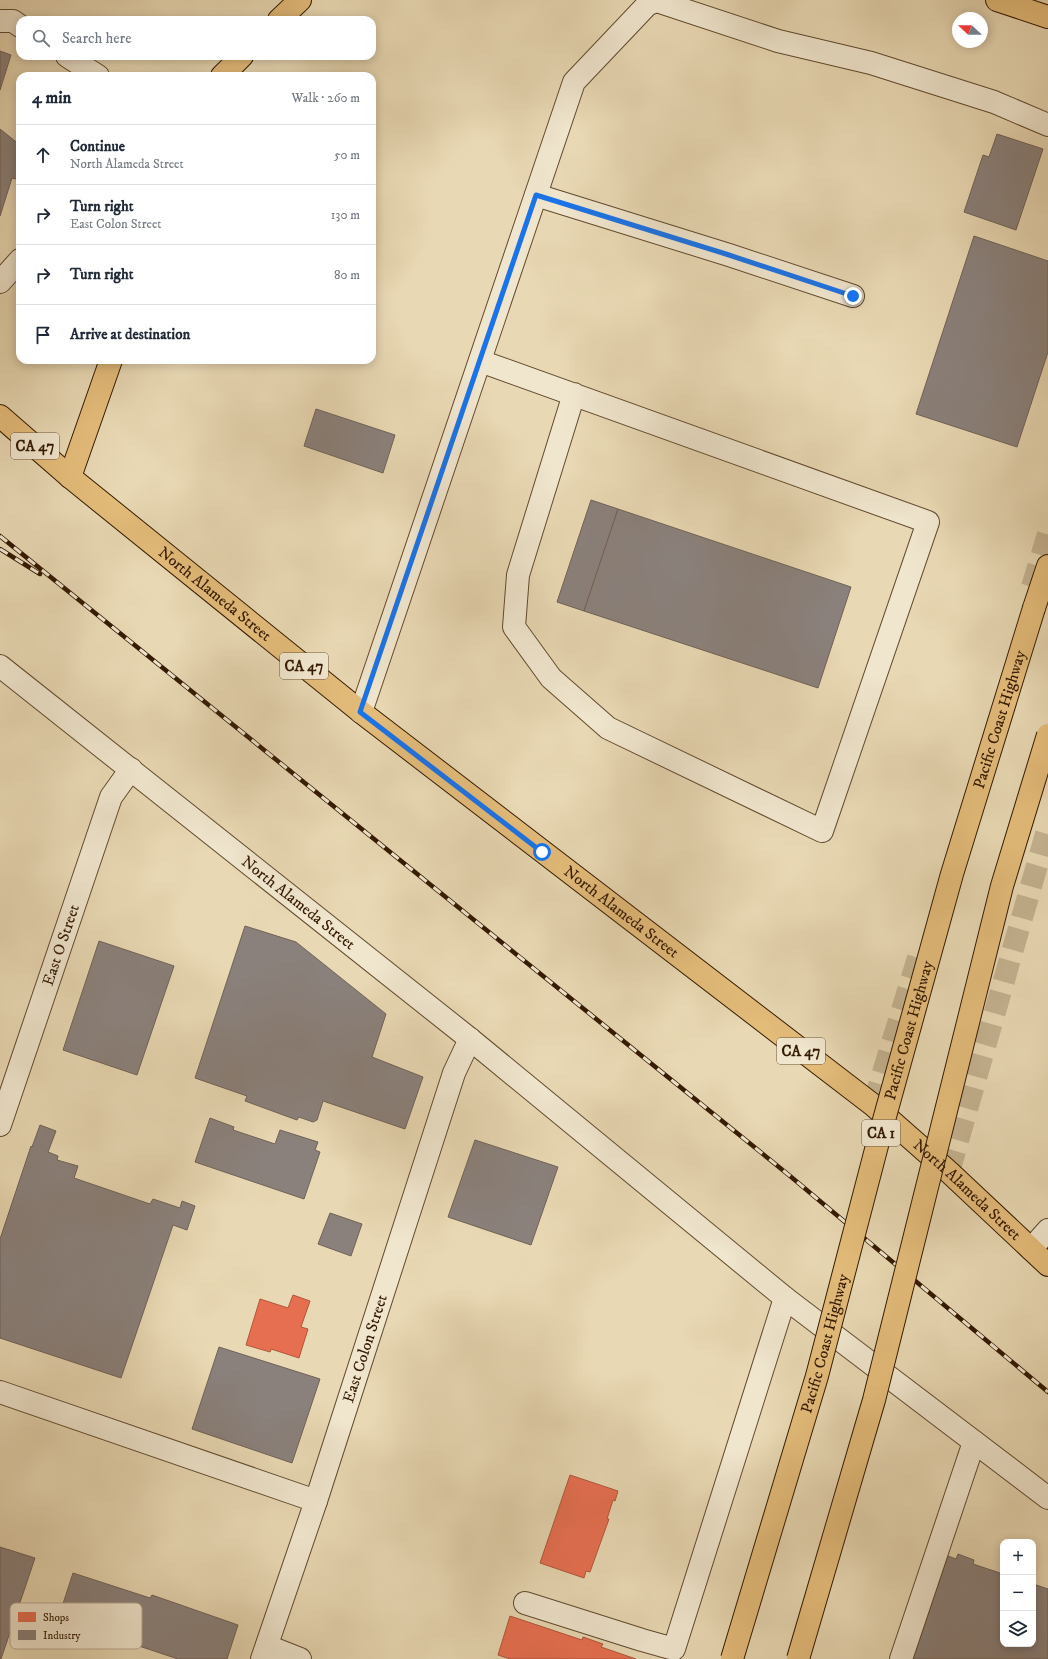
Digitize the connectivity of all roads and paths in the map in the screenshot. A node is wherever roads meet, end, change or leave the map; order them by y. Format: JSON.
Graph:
{"nodes":[{"id":1,"x":300,"y":0,"type":"edge"},
{"id":2,"x":997,"y":0,"type":"edge"},
{"id":3,"x":283,"y":16,"type":"edge"},
{"id":4,"x":1048,"y":16,"type":"edge"},
{"id":5,"x":0,"y":20,"type":"edge"},
{"id":6,"x":16,"y":23,"type":"edge"},
{"id":7,"x":73,"y":60,"type":"edge"},
{"id":8,"x":238,"y":60,"type":"edge"},
{"id":9,"x":92,"y":72,"type":"edge"},
{"id":10,"x":226,"y":72,"type":"edge"},
{"id":11,"x":1048,"y":125,"type":"edge"},
{"id":12,"x":536,"y":195,"type":"junction"},
{"id":13,"x":16,"y":264,"type":"edge"},
{"id":14,"x":0,"y":282,"type":"edge"},
{"id":15,"x":853,"y":296,"type":"dead end"},
{"id":16,"x":480,"y":361,"type":"junction"},
{"id":17,"x":110,"y":364,"type":"edge"},
{"id":18,"x":574,"y":394,"type":"junction"},
{"id":19,"x":0,"y":416,"type":"edge"},
{"id":20,"x":70,"y":477,"type":"junction"},
{"id":21,"x":1048,"y":566,"type":"edge"},
{"id":22,"x":0,"y":666,"type":"edge"},
{"id":23,"x":360,"y":712,"type":"junction"},
{"id":24,"x":1048,"y":735,"type":"edge"},
{"id":25,"x":131,"y":769,"type":"junction"},
{"id":26,"x":470,"y":1039,"type":"junction"},
{"id":27,"x":0,"y":1125,"type":"edge"},
{"id":28,"x":1048,"y":1230,"type":"edge"},
{"id":29,"x":1031,"y":1249,"type":"junction"},
{"id":30,"x":1048,"y":1265,"type":"edge"},
{"id":31,"x":785,"y":1298,"type":"junction"},
{"id":32,"x":0,"y":1392,"type":"edge"},
{"id":33,"x":974,"y":1442,"type":"junction"},
{"id":34,"x":1048,"y":1498,"type":"edge"},
{"id":35,"x":316,"y":1501,"type":"junction"},
{"id":36,"x":526,"y":1603,"type":"dead end"},
{"id":37,"x":265,"y":1652,"type":"edge"},
{"id":38,"x":300,"y":1659,"type":"edge"},
{"id":39,"x":732,"y":1659,"type":"edge"},
{"id":40,"x":798,"y":1659,"type":"edge"},
{"id":41,"x":901,"y":1659,"type":"edge"}],
"edges":[{"from":1,"to":3,"type":"main road"},
{"from":2,"to":4,"type":"main road"},
{"from":5,"to":6,"type":"street"},
{"from":7,"to":9,"type":"street"},
{"from":8,"to":10,"type":"main road"},
{"from":11,"to":12,"type":"street"},
{"from":12,"to":15,"type":"street"},
{"from":12,"to":16,"type":"street"},
{"from":13,"to":14,"type":"street"},
{"from":16,"to":18,"type":"street"},
{"from":16,"to":23,"type":"street"},
{"from":17,"to":20,"type":"main road"},
{"from":18,"to":18,"type":"street"},
{"from":19,"to":20,"type":"main road","name":"North Alameda Street","number":"CA 47"},
{"from":20,"to":23,"type":"main road","name":"North Alameda Street","number":"CA 47"},
{"from":21,"to":39,"type":"main road","name":"Pacific Coast Highway","number":"CA 1","bridge":true},
{"from":22,"to":25,"type":"street","name":"North Alameda Street"},
{"from":23,"to":29,"type":"main road","name":"North Alameda Street","number":"CA 47"},
{"from":24,"to":40,"type":"main road","bridge":true},
{"from":25,"to":26,"type":"street","name":"North Alameda Street"},
{"from":25,"to":27,"type":"street","name":"East O Street"},
{"from":26,"to":31,"type":"street","name":"North Alameda Street"},
{"from":26,"to":35,"type":"street","name":"East Colon Street"},
{"from":28,"to":29,"type":"street"},
{"from":29,"to":30,"type":"main road","name":"North Alameda Street","number":"CA 47"},
{"from":31,"to":33,"type":"street","name":"North Alameda Street"},
{"from":31,"to":36,"type":"street"},
{"from":32,"to":35,"type":"street"},
{"from":33,"to":34,"type":"street","name":"North Alameda Street"},
{"from":33,"to":41,"type":"street"},
{"from":35,"to":37,"type":"street","name":"East Colon Street"},
{"from":37,"to":38,"type":"street"}]}
